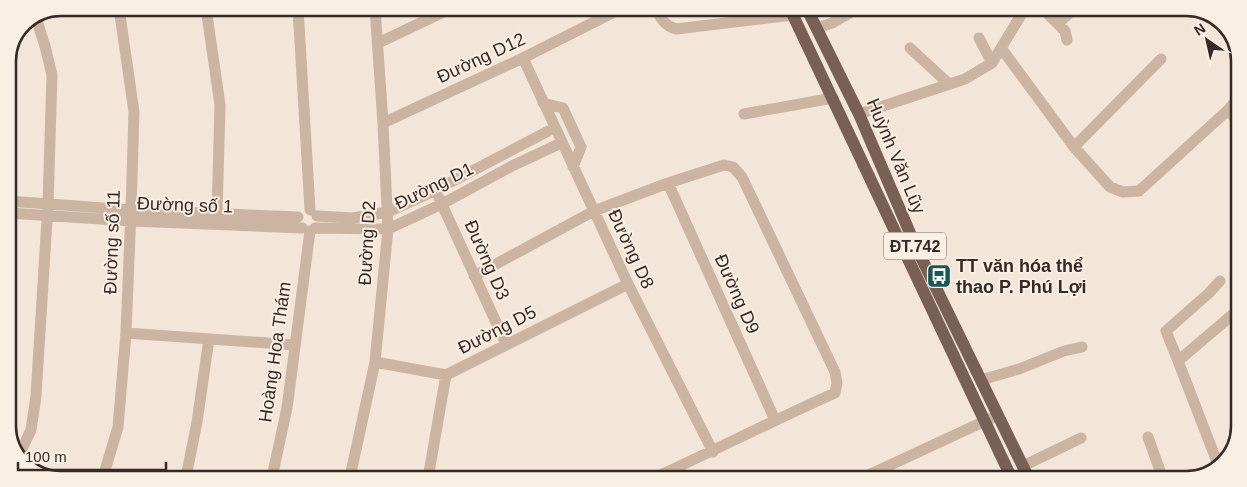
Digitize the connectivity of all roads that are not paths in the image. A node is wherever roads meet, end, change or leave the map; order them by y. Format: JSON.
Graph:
{"nodes":[{"id":1,"x":120,"y":16,"type":"edge"},
{"id":2,"x":207,"y":16,"type":"edge"},
{"id":3,"x":298,"y":16,"type":"edge"},
{"id":4,"x":376,"y":16,"type":"edge"},
{"id":5,"x":434,"y":16,"type":"edge"},
{"id":6,"x":606,"y":16,"type":"edge"},
{"id":7,"x":660,"y":16,"type":"edge"},
{"id":8,"x":763,"y":16,"type":"edge"},
{"id":9,"x":794,"y":16,"type":"edge"},
{"id":10,"x":810,"y":16,"type":"edge"},
{"id":11,"x":844,"y":16,"type":"edge"},
{"id":12,"x":1020,"y":16,"type":"edge"},
{"id":13,"x":1050,"y":16,"type":"edge"},
{"id":14,"x":1066,"y":16,"type":"edge"},
{"id":15,"x":38,"y":23,"type":"edge"},
{"id":16,"x":1058,"y":24,"type":"junction"},
{"id":17,"x":816,"y":28,"type":"junction"},
{"id":18,"x":979,"y":38,"type":"dead end"},
{"id":19,"x":1067,"y":40,"type":"dead end"},
{"id":20,"x":378,"y":43,"type":"junction"},
{"id":21,"x":910,"y":48,"type":"dead end"},
{"id":22,"x":1001,"y":48,"type":"junction"},
{"id":23,"x":523,"y":58,"type":"junction"},
{"id":24,"x":1160,"y":59,"type":"dead end"},
{"id":25,"x":992,"y":63,"type":"junction"},
{"id":26,"x":949,"y":84,"type":"junction"},
{"id":27,"x":833,"y":98,"type":"junction"},
{"id":28,"x":544,"y":102,"type":"junction"},
{"id":29,"x":1231,"y":106,"type":"edge"},
{"id":30,"x":1228,"y":110,"type":"junction"},
{"id":31,"x":744,"y":114,"type":"dead end"},
{"id":32,"x":859,"y":114,"type":"junction"},
{"id":33,"x":1231,"y":114,"type":"edge"},
{"id":34,"x":383,"y":123,"type":"junction"},
{"id":35,"x":554,"y":128,"type":"junction"},
{"id":36,"x":561,"y":143,"type":"junction"},
{"id":37,"x":1074,"y":147,"type":"junction"},
{"id":38,"x":504,"y":155,"type":"junction"},
{"id":39,"x":512,"y":166,"type":"junction"},
{"id":40,"x":573,"y":167,"type":"junction"},
{"id":41,"x":668,"y":183,"type":"junction"},
{"id":42,"x":434,"y":191,"type":"junction"},
{"id":43,"x":16,"y":203,"type":"edge"},
{"id":44,"x":442,"y":204,"type":"junction"},
{"id":45,"x":48,"y":210,"type":"junction"},
{"id":46,"x":594,"y":211,"type":"junction"},
{"id":47,"x":16,"y":212,"type":"edge"},
{"id":48,"x":388,"y":212,"type":"junction"},
{"id":49,"x":216,"y":214,"type":"junction"},
{"id":50,"x":131,"y":215,"type":"junction"},
{"id":51,"x":309,"y":222,"type":"junction"},
{"id":52,"x":388,"y":229,"type":"junction"},
{"id":53,"x":474,"y":276,"type":"junction"},
{"id":54,"x":1220,"y":281,"type":"dead end"},
{"id":55,"x":628,"y":284,"type":"junction"},
{"id":56,"x":1231,"y":316,"type":"edge"},
{"id":57,"x":126,"y":333,"type":"junction"},
{"id":58,"x":209,"y":340,"type":"junction"},
{"id":59,"x":506,"y":344,"type":"junction"},
{"id":60,"x":295,"y":346,"type":"junction"},
{"id":61,"x":1082,"y":347,"type":"dead end"},
{"id":62,"x":1178,"y":361,"type":"junction"},
{"id":63,"x":375,"y":362,"type":"junction"},
{"id":64,"x":446,"y":375,"type":"junction"},
{"id":65,"x":981,"y":380,"type":"junction"},
{"id":66,"x":998,"y":415,"type":"junction"},
{"id":67,"x":775,"y":420,"type":"junction"},
{"id":68,"x":986,"y":422,"type":"junction"},
{"id":69,"x":1148,"y":437,"type":"dead end"},
{"id":70,"x":1081,"y":438,"type":"dead end"},
{"id":71,"x":22,"y":448,"type":"edge"},
{"id":72,"x":713,"y":452,"type":"junction"},
{"id":73,"x":1216,"y":458,"type":"edge"},
{"id":74,"x":1023,"y":466,"type":"junction"},
{"id":75,"x":104,"y":471,"type":"edge"},
{"id":76,"x":187,"y":471,"type":"edge"},
{"id":77,"x":273,"y":471,"type":"edge"},
{"id":78,"x":351,"y":471,"type":"edge"},
{"id":79,"x":429,"y":471,"type":"edge"},
{"id":80,"x":670,"y":471,"type":"edge"},
{"id":81,"x":878,"y":471,"type":"edge"},
{"id":82,"x":1008,"y":471,"type":"edge"},
{"id":83,"x":1025,"y":471,"type":"edge"},
{"id":84,"x":1160,"y":471,"type":"edge"}],
"edges":[{"from":1,"to":50,"type":"street","name":"Đường số 11"},
{"from":2,"to":49,"type":"street"},
{"from":3,"to":51,"type":"street","name":"Hoàng Hoa Thám"},
{"from":4,"to":20,"type":"street","name":"Đường D2"},
{"from":5,"to":20,"type":"street"},
{"from":6,"to":23,"type":"street","name":"Đường D12"},
{"from":7,"to":8,"type":"street"},
{"from":9,"to":27,"type":"main road","name":"Huỳnh Văn Lũy","number":"ĐT.742"},
{"from":10,"to":17,"type":"main road","name":"Huỳnh Văn Lũy","number":"ĐT.742"},
{"from":11,"to":17,"type":"street"},
{"from":12,"to":22,"type":"street"},
{"from":13,"to":16,"type":"street"},
{"from":14,"to":16,"type":"street"},
{"from":15,"to":45,"type":"street"},
{"from":16,"to":19,"type":"street"},
{"from":17,"to":32,"type":"main road","name":"Huỳnh Văn Lũy","number":"ĐT.742"},
{"from":18,"to":25,"type":"street"},
{"from":20,"to":34,"type":"street","name":"Đường D2"},
{"from":21,"to":26,"type":"street"},
{"from":22,"to":25,"type":"street"},
{"from":22,"to":37,"type":"street"},
{"from":23,"to":28,"type":"street","name":"Đường D8"},
{"from":23,"to":34,"type":"street","name":"Đường D12"},
{"from":24,"to":37,"type":"street"},
{"from":25,"to":26,"type":"street"},
{"from":26,"to":32,"type":"street"},
{"from":27,"to":31,"type":"street"},
{"from":27,"to":68,"type":"main road","name":"Huỳnh Văn Lũy","number":"ĐT.742"},
{"from":28,"to":35,"type":"street","name":"Đường D8"},
{"from":28,"to":40,"type":"street"},
{"from":29,"to":30,"type":"street"},
{"from":30,"to":33,"type":"street"},
{"from":30,"to":37,"type":"street"},
{"from":32,"to":65,"type":"main road","name":"Huỳnh Văn Lũy","number":"ĐT.742"},
{"from":34,"to":48,"type":"street","name":"Đường D2"},
{"from":35,"to":36,"type":"street","name":"Đường D8"},
{"from":35,"to":38,"type":"street","name":"Đường D1"},
{"from":36,"to":39,"type":"street","name":"Đường D1"},
{"from":36,"to":40,"type":"street","name":"Đường D8"},
{"from":38,"to":39,"type":"street"},
{"from":38,"to":42,"type":"street","name":"Đường D1"},
{"from":39,"to":44,"type":"street","name":"Đường D1"},
{"from":40,"to":46,"type":"street","name":"Đường D8"},
{"from":41,"to":46,"type":"street"},
{"from":41,"to":67,"type":"street","name":"Đường D9"},
{"from":41,"to":67,"type":"street"},
{"from":42,"to":44,"type":"street","name":"Đường D3"},
{"from":42,"to":48,"type":"street","name":"Đường D1"},
{"from":43,"to":45,"type":"street","name":"Đường số 1"},
{"from":44,"to":52,"type":"street","name":"Đường D1"},
{"from":44,"to":53,"type":"street","name":"Đường D3"},
{"from":45,"to":47,"type":"street","name":"Đường số 1"},
{"from":45,"to":50,"type":"street","name":"Đường số 1"},
{"from":45,"to":71,"type":"street"},
{"from":46,"to":53,"type":"street"},
{"from":46,"to":55,"type":"street","name":"Đường D8"},
{"from":48,"to":51,"type":"street","name":"Đường D1"},
{"from":48,"to":52,"type":"street","name":"Đường D2"},
{"from":49,"to":50,"type":"street","name":"Đường số 1"},
{"from":49,"to":51,"type":"street","name":"Đường số 1"},
{"from":50,"to":51,"type":"street","name":"Đường số 1"},
{"from":50,"to":57,"type":"street","name":"Đường số 11"},
{"from":51,"to":52,"type":"street","name":"Đường D1"},
{"from":51,"to":60,"type":"street","name":"Hoàng Hoa Thám"},
{"from":52,"to":63,"type":"street","name":"Đường D2"},
{"from":53,"to":59,"type":"street","name":"Đường D3"},
{"from":54,"to":62,"type":"street"},
{"from":55,"to":59,"type":"street","name":"Đường D5"},
{"from":55,"to":72,"type":"street","name":"Đường D8"},
{"from":56,"to":62,"type":"street"},
{"from":57,"to":58,"type":"street"},
{"from":57,"to":75,"type":"street","name":"Đường số 11"},
{"from":58,"to":60,"type":"street"},
{"from":58,"to":76,"type":"street"},
{"from":59,"to":64,"type":"street","name":"Đường D5"},
{"from":60,"to":77,"type":"street","name":"Hoàng Hoa Thám"},
{"from":61,"to":65,"type":"street"},
{"from":62,"to":73,"type":"street"},
{"from":63,"to":64,"type":"street","name":"Đường D5"},
{"from":63,"to":78,"type":"street","name":"Đường D2"},
{"from":64,"to":79,"type":"street"},
{"from":65,"to":66,"type":"main road","name":"Huỳnh Văn Lũy","number":"ĐT.742"},
{"from":66,"to":68,"type":"street"},
{"from":66,"to":74,"type":"main road","name":"Huỳnh Văn Lũy","number":"ĐT.742"},
{"from":67,"to":72,"type":"street"},
{"from":68,"to":81,"type":"street"},
{"from":68,"to":82,"type":"main road","name":"Huỳnh Văn Lũy","number":"ĐT.742"},
{"from":69,"to":84,"type":"street"},
{"from":70,"to":74,"type":"street"},
{"from":72,"to":80,"type":"street"},
{"from":74,"to":83,"type":"main road","name":"Huỳnh Văn Lũy","number":"ĐT.742"}]}
